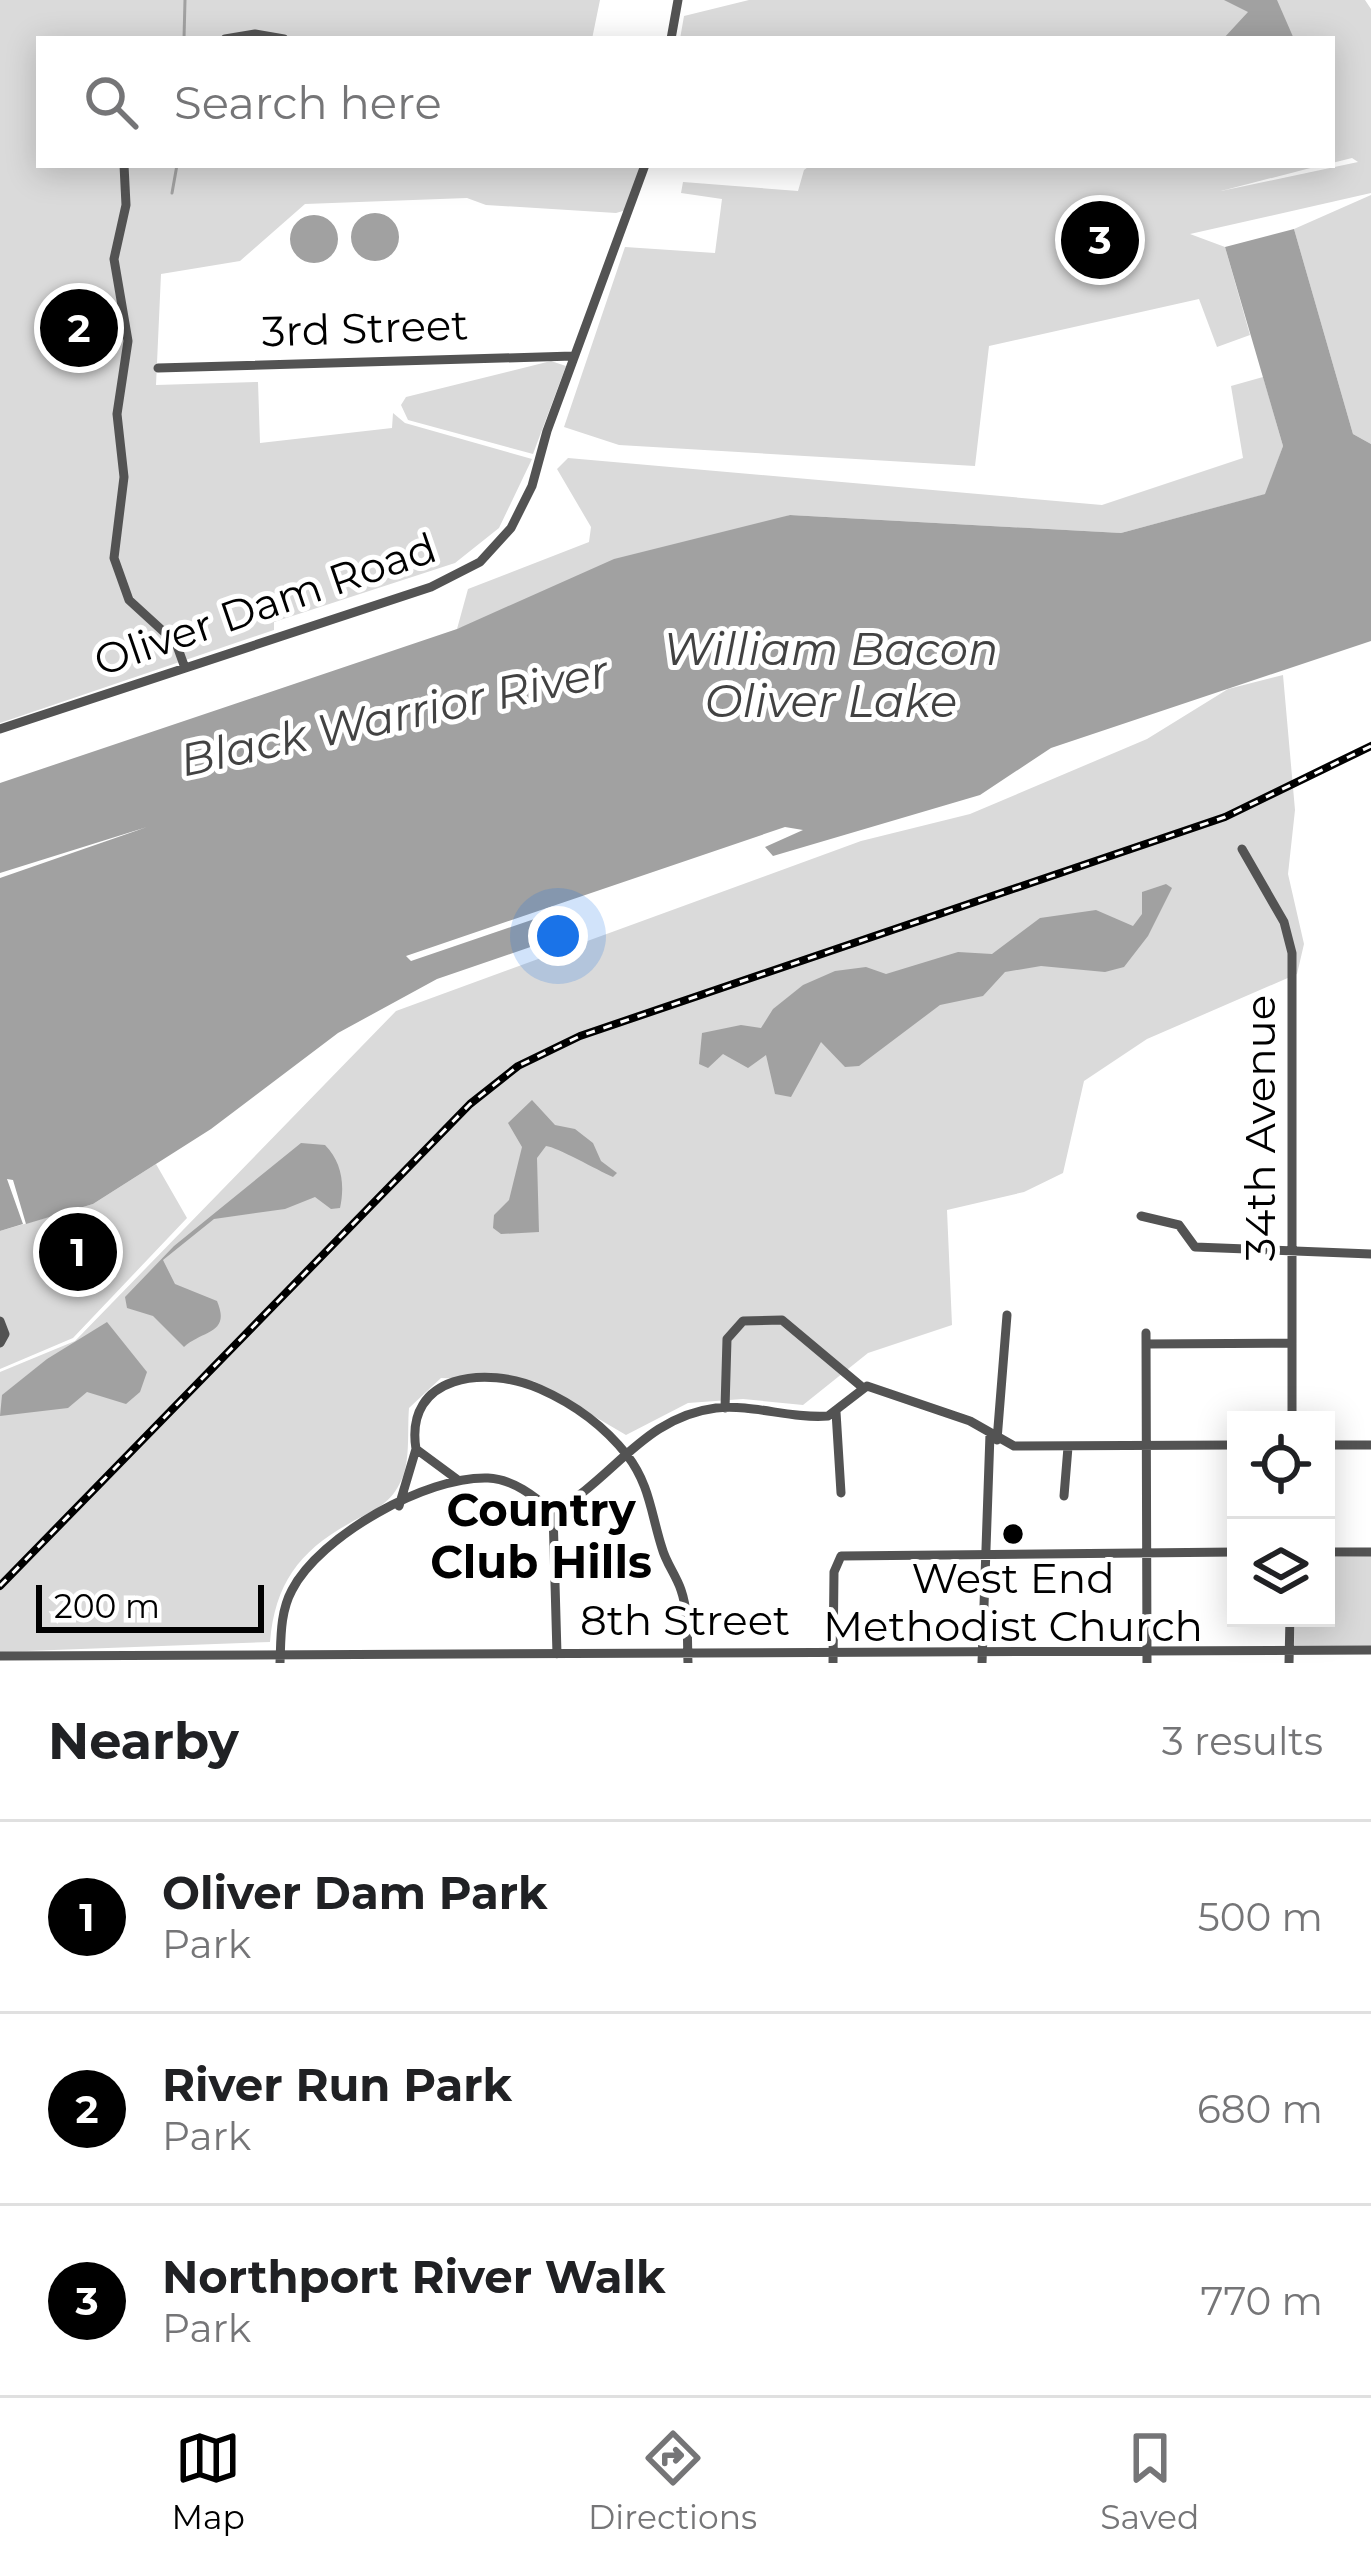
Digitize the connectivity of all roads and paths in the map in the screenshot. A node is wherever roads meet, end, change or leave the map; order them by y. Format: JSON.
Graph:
{"nodes":[{"id":1,"x":678,"y":0,"type":"edge"},
{"id":2,"x":672,"y":36,"type":"edge"},
{"id":3,"x":121,"y":168,"type":"edge"},
{"id":4,"x":644,"y":168,"type":"edge"},
{"id":5,"x":573,"y":356,"type":"junction"},
{"id":6,"x":158,"y":368,"type":"dead end"},
{"id":7,"x":185,"y":668,"type":"junction"},
{"id":8,"x":0,"y":729,"type":"edge"},
{"id":9,"x":1241,"y":849,"type":"dead end"},
{"id":10,"x":1141,"y":1216,"type":"dead end"},
{"id":11,"x":1292,"y":1251,"type":"junction"},
{"id":12,"x":1371,"y":1254,"type":"edge"},
{"id":13,"x":1007,"y":1315,"type":"dead end"},
{"id":14,"x":0,"y":1321,"type":"edge"},
{"id":15,"x":0,"y":1342,"type":"edge"},
{"id":16,"x":1292,"y":1343,"type":"junction"},
{"id":17,"x":862,"y":1388,"type":"junction"},
{"id":18,"x":725,"y":1408,"type":"junction"},
{"id":19,"x":1292,"y":1411,"type":"edge"},
{"id":20,"x":836,"y":1412,"type":"junction"},
{"id":21,"x":993,"y":1437,"type":"junction"},
{"id":22,"x":1148,"y":1445,"type":"junction"},
{"id":23,"x":1227,"y":1445,"type":"edge"},
{"id":24,"x":1335,"y":1445,"type":"edge"},
{"id":25,"x":1371,"y":1445,"type":"edge"},
{"id":26,"x":1068,"y":1447,"type":"junction"},
{"id":27,"x":416,"y":1449,"type":"junction"},
{"id":28,"x":624,"y":1451,"type":"junction"},
{"id":29,"x":458,"y":1480,"type":"junction"},
{"id":30,"x":841,"y":1493,"type":"dead end"},
{"id":31,"x":1064,"y":1496,"type":"dead end"},
{"id":32,"x":399,"y":1506,"type":"junction"},
{"id":33,"x":553,"y":1511,"type":"junction"},
{"id":34,"x":1148,"y":1552,"type":"junction"},
{"id":35,"x":1227,"y":1552,"type":"edge"},
{"id":36,"x":1335,"y":1552,"type":"edge"},
{"id":37,"x":1371,"y":1552,"type":"edge"},
{"id":38,"x":985,"y":1554,"type":"junction"},
{"id":39,"x":1290,"y":1627,"type":"edge"},
{"id":40,"x":1371,"y":1650,"type":"edge"},
{"id":41,"x":557,"y":1654,"type":"junction"},
{"id":42,"x":376,"y":1655,"type":"junction"},
{"id":43,"x":0,"y":1656,"type":"edge"},
{"id":44,"x":1146,"y":1657,"type":"edge"},
{"id":45,"x":1289,"y":1657,"type":"edge"},
{"id":46,"x":687,"y":1658,"type":"edge"},
{"id":47,"x":763,"y":1658,"type":"edge"},
{"id":48,"x":833,"y":1658,"type":"edge"},
{"id":49,"x":982,"y":1658,"type":"edge"},
{"id":50,"x":280,"y":1659,"type":"edge"},
{"id":51,"x":358,"y":1663,"type":"edge"}],
"edges":[{"from":1,"to":2,"type":"street"},
{"from":3,"to":7,"type":"street"},
{"from":4,"to":5,"type":"street","name":"Oliver Dam Road"},
{"from":5,"to":6,"type":"street","name":"3rd Street"},
{"from":5,"to":7,"type":"street","name":"Oliver Dam Road"},
{"from":7,"to":8,"type":"street","name":"Oliver Dam Road"},
{"from":9,"to":11,"type":"street","name":"34th Avenue"},
{"from":10,"to":11,"type":"street"},
{"from":11,"to":12,"type":"street"},
{"from":11,"to":16,"type":"street","name":"34th Avenue"},
{"from":13,"to":21,"type":"street"},
{"from":14,"to":15,"type":"street"},
{"from":16,"to":19,"type":"street","name":"34th Avenue"},
{"from":16,"to":22,"type":"street"},
{"from":17,"to":18,"type":"street"},
{"from":17,"to":20,"type":"street"},
{"from":17,"to":21,"type":"street"},
{"from":18,"to":20,"type":"street"},
{"from":18,"to":28,"type":"street"},
{"from":20,"to":30,"type":"street"},
{"from":21,"to":26,"type":"street"},
{"from":21,"to":38,"type":"street"},
{"from":22,"to":23,"type":"street"},
{"from":22,"to":26,"type":"street"},
{"from":22,"to":34,"type":"street"},
{"from":24,"to":25,"type":"street"},
{"from":26,"to":31,"type":"street"},
{"from":27,"to":28,"type":"street"},
{"from":27,"to":29,"type":"street"},
{"from":27,"to":32,"type":"street"},
{"from":28,"to":33,"type":"street"},
{"from":28,"to":46,"type":"street"},
{"from":29,"to":32,"type":"street"},
{"from":29,"to":33,"type":"street"},
{"from":32,"to":50,"type":"street"},
{"from":33,"to":41,"type":"street"},
{"from":34,"to":35,"type":"street"},
{"from":34,"to":38,"type":"street"},
{"from":34,"to":44,"type":"street"},
{"from":36,"to":37,"type":"street"},
{"from":38,"to":48,"type":"street"},
{"from":38,"to":49,"type":"street"},
{"from":39,"to":45,"type":"street"},
{"from":40,"to":45,"type":"street","name":"8th Street"},
{"from":41,"to":42,"type":"street","name":"8th Street"},
{"from":41,"to":46,"type":"street","name":"8th Street"},
{"from":42,"to":50,"type":"street","name":"8th Street"},
{"from":42,"to":51,"type":"street"},
{"from":43,"to":50,"type":"street","name":"8th Street"},
{"from":44,"to":45,"type":"street","name":"8th Street"},
{"from":44,"to":49,"type":"street","name":"8th Street"},
{"from":46,"to":47,"type":"street","name":"8th Street"},
{"from":47,"to":48,"type":"street","name":"8th Street"},
{"from":48,"to":49,"type":"street","name":"8th Street"}]}
